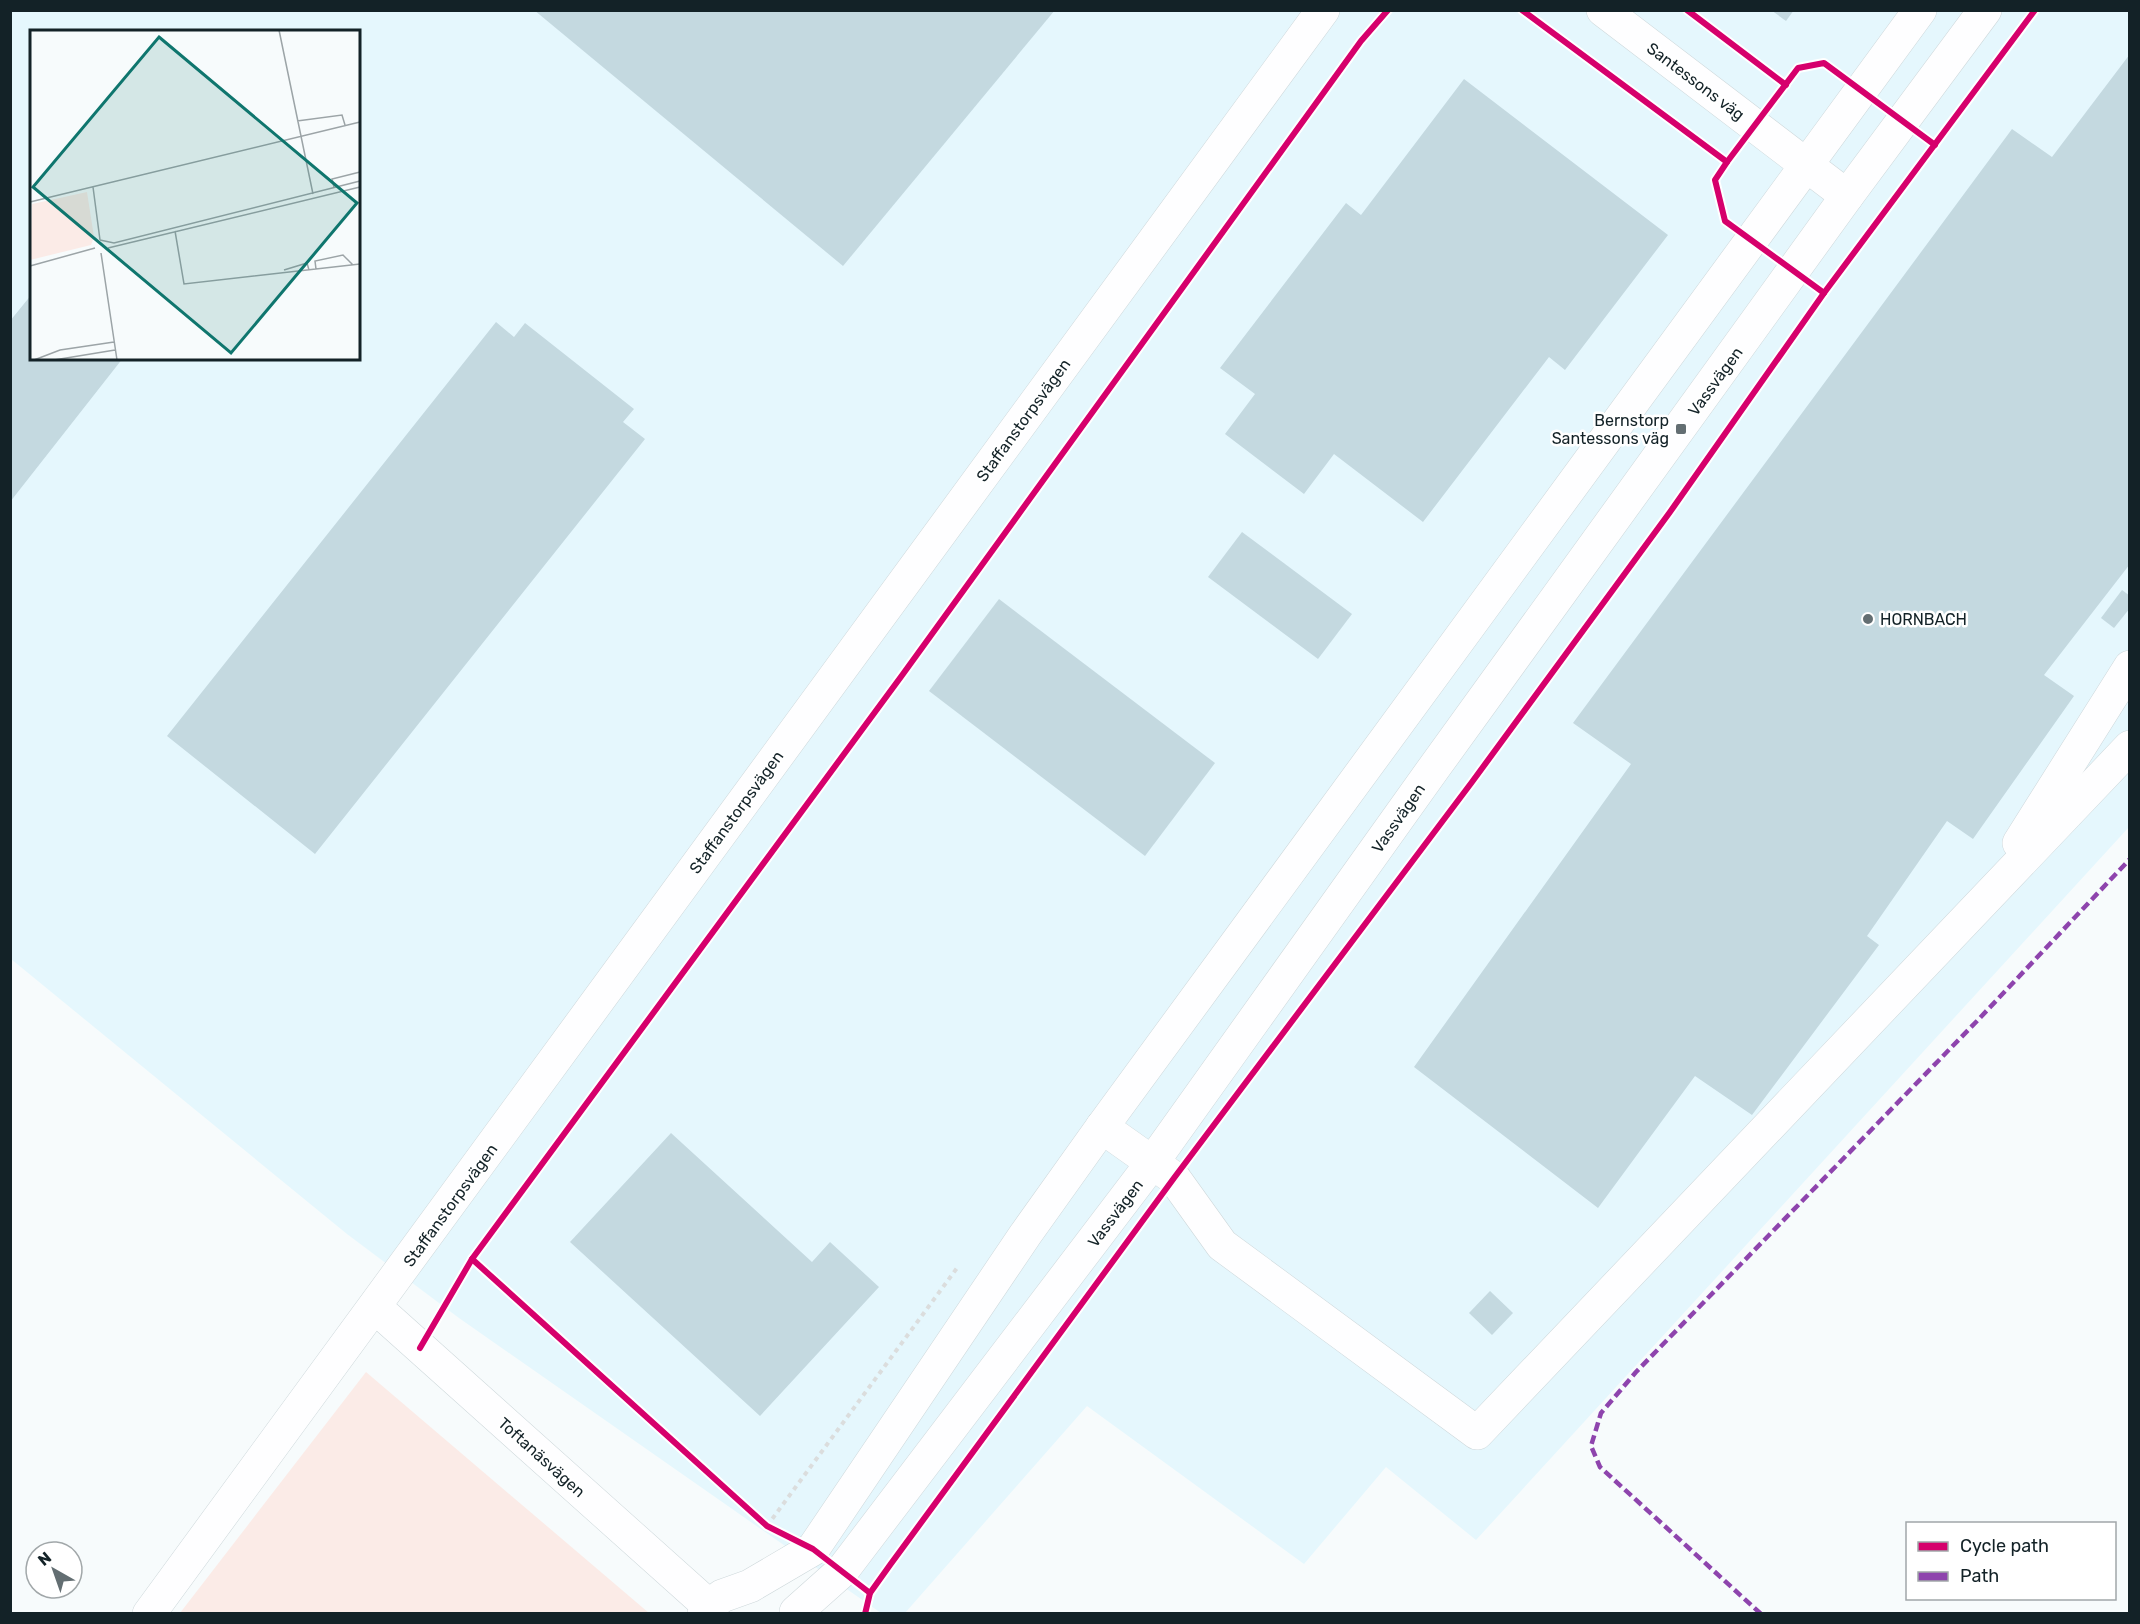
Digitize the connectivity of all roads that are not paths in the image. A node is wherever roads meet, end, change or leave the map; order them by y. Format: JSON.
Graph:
{"nodes":[{"id":1,"x":1323,"y":10,"type":"edge"},
{"id":2,"x":1603,"y":10,"type":"edge"},
{"id":3,"x":1985,"y":10,"type":"edge"},
{"id":4,"x":1912,"y":13,"type":"edge"},
{"id":5,"x":1808,"y":165,"type":"junction"},
{"id":6,"x":1847,"y":196,"type":"junction"},
{"id":7,"x":2130,"y":667,"type":"edge"},
{"id":8,"x":2130,"y":747,"type":"edge"},
{"id":9,"x":1982,"y":903,"type":"junction"},
{"id":10,"x":1102,"y":1127,"type":"junction"},
{"id":11,"x":1152,"y":1163,"type":"junction"},
{"id":12,"x":375,"y":1307,"type":"junction"},
{"id":13,"x":750,"y":1586,"type":"junction"},
{"id":14,"x":707,"y":1610,"type":"edge"},
{"id":15,"x":796,"y":1613,"type":"edge"},
{"id":16,"x":149,"y":1614,"type":"edge"}],
"edges":[{"from":1,"to":12,"type":"street","name":"Staffanstorpsvägen"},
{"from":2,"to":5,"type":"street","name":"Santessons väg"},
{"from":3,"to":6,"type":"street","name":"Vassvägen"},
{"from":4,"to":5,"type":"street"},
{"from":5,"to":6,"type":"street","name":"Santessons väg"},
{"from":5,"to":10,"type":"street"},
{"from":6,"to":11,"type":"street","name":"Vassvägen"},
{"from":7,"to":9,"type":"street"},
{"from":8,"to":9,"type":"street"},
{"from":9,"to":11,"type":"street"},
{"from":10,"to":11,"type":"street"},
{"from":10,"to":13,"type":"street"},
{"from":11,"to":15,"type":"street","name":"Vassvägen"},
{"from":12,"to":14,"type":"street","name":"Toftanäsvägen"},
{"from":12,"to":16,"type":"street","name":"Staffanstorpsvägen"},
{"from":13,"to":14,"type":"street"},
{"from":13,"to":15,"type":"street"}]}
